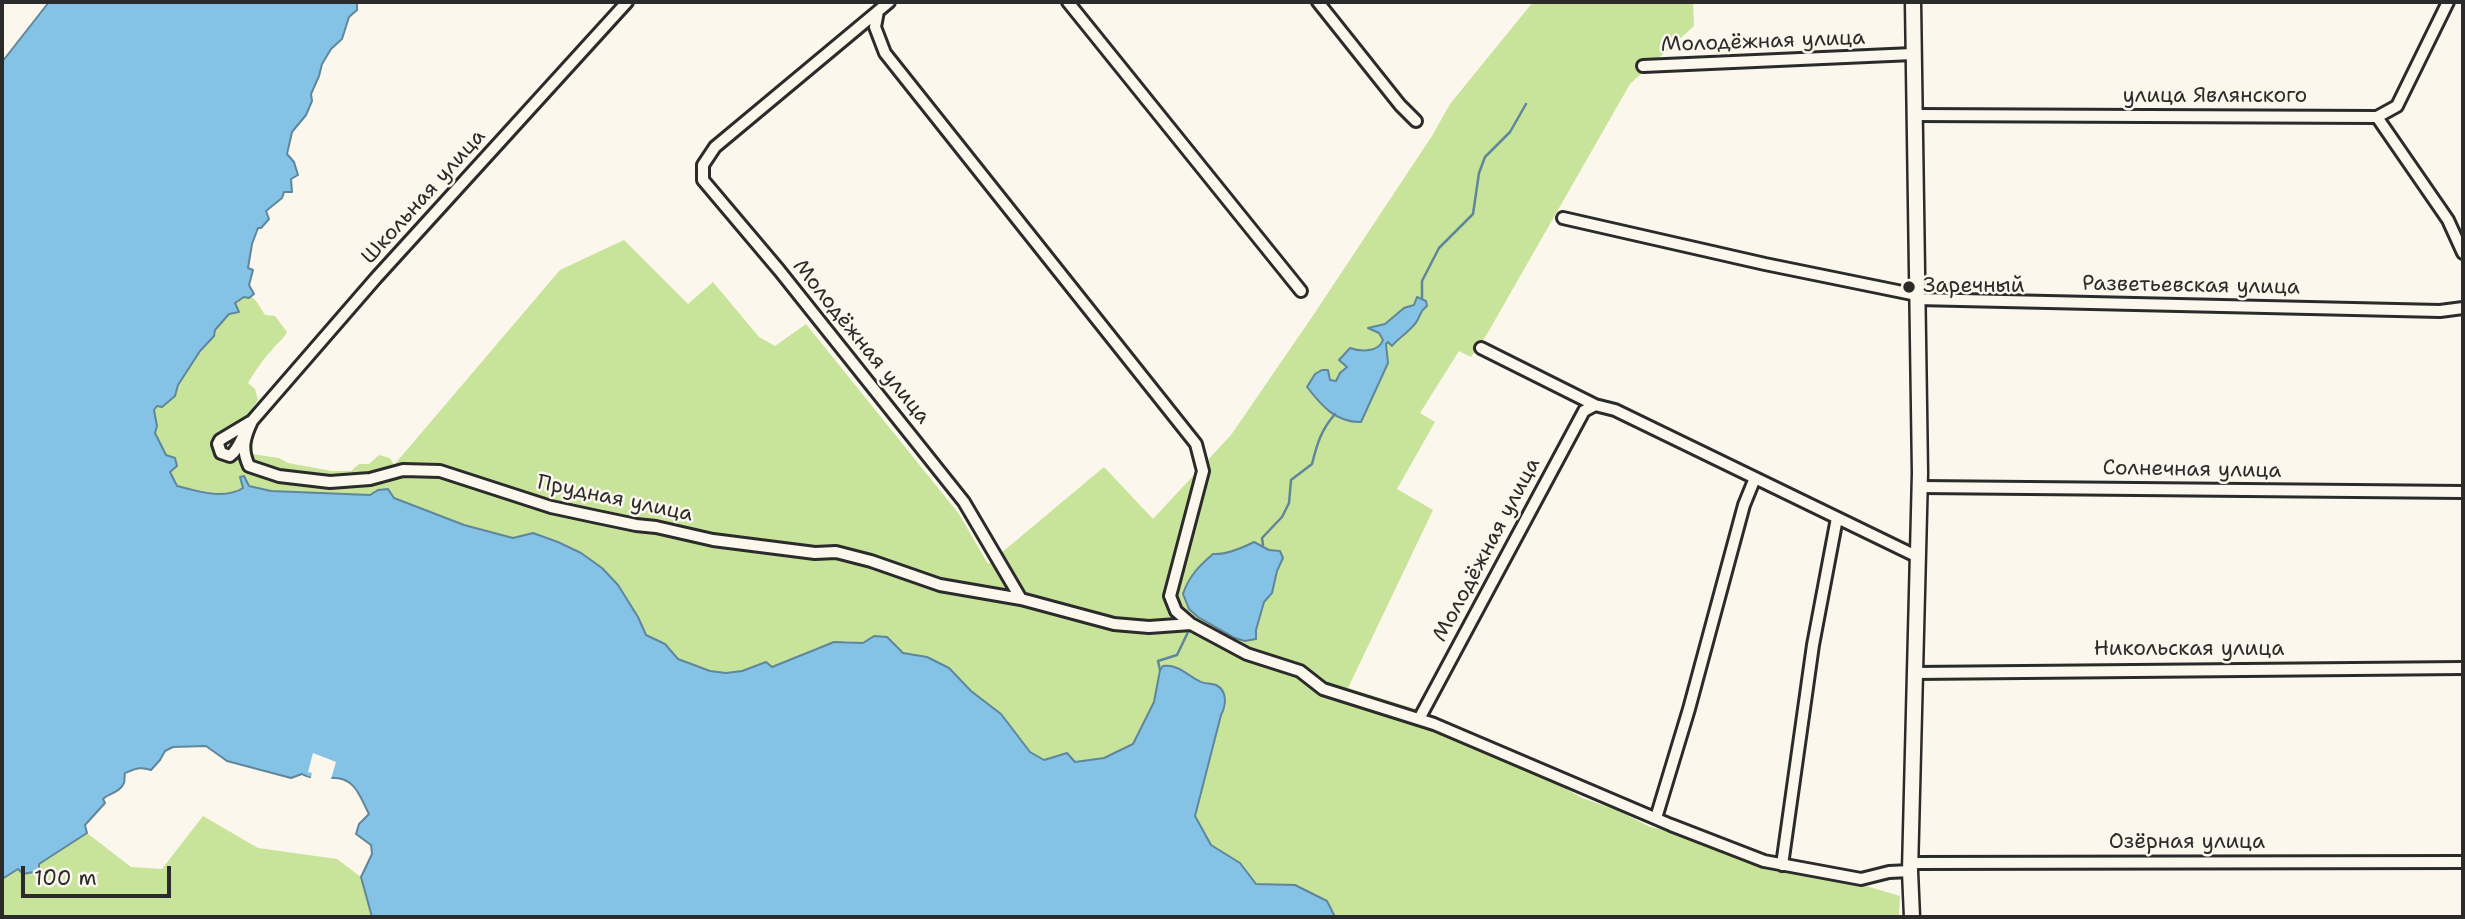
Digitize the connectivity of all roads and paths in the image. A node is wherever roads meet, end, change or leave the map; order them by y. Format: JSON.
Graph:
{"nodes":[{"id":1,"x":626,"y":2,"type":"edge"},
{"id":2,"x":889,"y":2,"type":"edge"},
{"id":3,"x":1068,"y":2,"type":"edge"},
{"id":4,"x":1318,"y":2,"type":"edge"},
{"id":5,"x":1913,"y":2,"type":"edge"},
{"id":6,"x":2448,"y":2,"type":"edge"},
{"id":7,"x":878,"y":10,"type":"junction"},
{"id":8,"x":1913,"y":54,"type":"junction"},
{"id":9,"x":1643,"y":66,"type":"dead end"},
{"id":10,"x":1914,"y":115,"type":"junction"},
{"id":11,"x":2377,"y":117,"type":"junction"},
{"id":12,"x":1416,"y":121,"type":"dead end"},
{"id":13,"x":1563,"y":218,"type":"dead end"},
{"id":14,"x":2463,"y":253,"type":"edge"},
{"id":15,"x":1301,"y":291,"type":"dead end"},
{"id":16,"x":1917,"y":297,"type":"junction"},
{"id":17,"x":2463,"y":308,"type":"edge"},
{"id":18,"x":1481,"y":348,"type":"dead end"},
{"id":19,"x":1595,"y":405,"type":"junction"},
{"id":20,"x":252,"y":421,"type":"joint"},
{"id":21,"x":1755,"y":478,"type":"junction"},
{"id":22,"x":1920,"y":487,"type":"junction"},
{"id":23,"x":2463,"y":492,"type":"edge"},
{"id":24,"x":1837,"y":518,"type":"junction"},
{"id":25,"x":1918,"y":557,"type":"junction"},
{"id":26,"x":1021,"y":598,"type":"junction"},
{"id":27,"x":1191,"y":624,"type":"junction"},
{"id":28,"x":2463,"y":668,"type":"edge"},
{"id":29,"x":1915,"y":673,"type":"junction"},
{"id":30,"x":1419,"y":719,"type":"junction"},
{"id":31,"x":1656,"y":818,"type":"junction"},
{"id":32,"x":2463,"y":862,"type":"edge"},
{"id":33,"x":1782,"y":865,"type":"junction"},
{"id":34,"x":1910,"y":867,"type":"junction"},
{"id":35,"x":1912,"y":917,"type":"edge"}],
"edges":[{"from":1,"to":20,"type":"street","name":"Школьная улица"},
{"from":2,"to":7,"type":"street","name":"Молодёжная улица"},
{"from":3,"to":15,"type":"street"},
{"from":4,"to":12,"type":"street"},
{"from":5,"to":8,"type":"street"},
{"from":6,"to":11,"type":"street"},
{"from":7,"to":26,"type":"street","name":"Молодёжная улица"},
{"from":7,"to":27,"type":"street"},
{"from":8,"to":9,"type":"street","name":"Молодёжная улица"},
{"from":8,"to":10,"type":"street"},
{"from":10,"to":11,"type":"street","name":"улица Являнского"},
{"from":10,"to":16,"type":"street"},
{"from":11,"to":14,"type":"street"},
{"from":13,"to":16,"type":"street","name":"Разветьевская улица"},
{"from":16,"to":17,"type":"street","name":"Разветьевская улица"},
{"from":16,"to":22,"type":"street"},
{"from":18,"to":19,"type":"street"},
{"from":19,"to":21,"type":"street"},
{"from":19,"to":30,"type":"street","name":"Молодёжная улица"},
{"from":20,"to":26,"type":"street","name":"Прудная улица"},
{"from":21,"to":24,"type":"street"},
{"from":21,"to":31,"type":"street"},
{"from":22,"to":23,"type":"street","name":"Солнечная улица"},
{"from":22,"to":25,"type":"street"},
{"from":24,"to":25,"type":"street"},
{"from":24,"to":33,"type":"street"},
{"from":25,"to":29,"type":"street"},
{"from":26,"to":27,"type":"street"},
{"from":27,"to":30,"type":"street"},
{"from":28,"to":29,"type":"street","name":"Никольская улица"},
{"from":29,"to":34,"type":"street"},
{"from":30,"to":31,"type":"street"},
{"from":31,"to":33,"type":"street"},
{"from":32,"to":34,"type":"street","name":"Озёрная улица"},
{"from":33,"to":34,"type":"street","name":"Озёрная улица"},
{"from":34,"to":35,"type":"street"}]}
